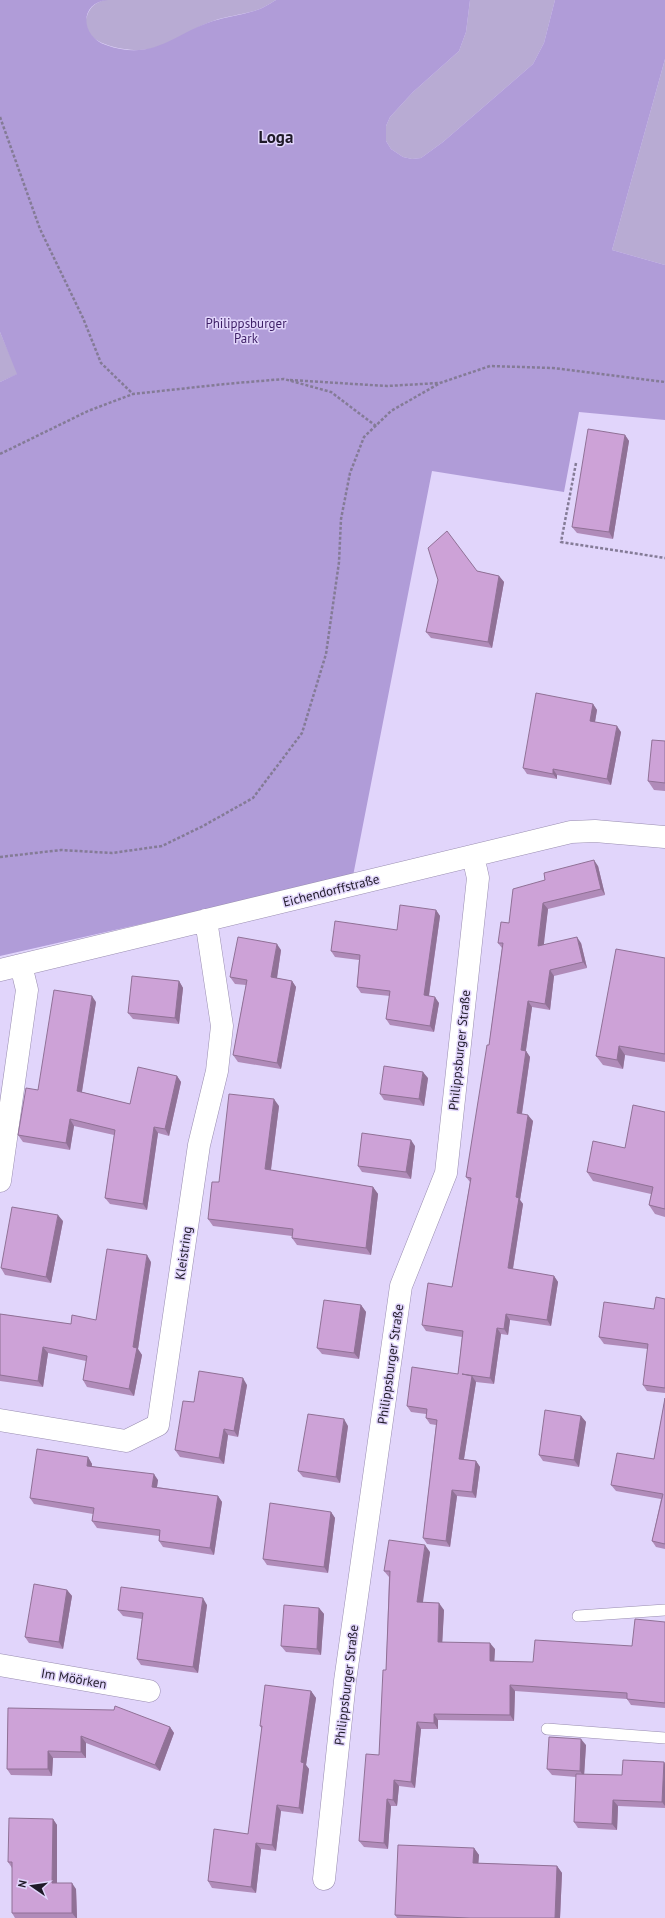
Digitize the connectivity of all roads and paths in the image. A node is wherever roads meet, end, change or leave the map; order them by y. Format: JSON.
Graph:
{"nodes":[{"id":1,"x":0,"y":116,"type":"edge"},
{"id":2,"x":284,"y":379,"type":"junction"},
{"id":3,"x":665,"y":382,"type":"edge"},
{"id":4,"x":440,"y":383,"type":"junction"},
{"id":5,"x":134,"y":394,"type":"junction"},
{"id":6,"x":376,"y":426,"type":"junction"},
{"id":7,"x":0,"y":454,"type":"edge"},
{"id":8,"x":576,"y":463,"type":"dead end"},
{"id":9,"x":665,"y":558,"type":"edge"},
{"id":10,"x":665,"y":837,"type":"edge"},
{"id":11,"x":473,"y":856,"type":"junction"},
{"id":12,"x":0,"y":857,"type":"edge"},
{"id":13,"x":206,"y":920,"type":"junction"},
{"id":14,"x":21,"y":965,"type":"junction"},
{"id":15,"x":0,"y":970,"type":"edge"},
{"id":16,"x":0,"y":1181,"type":"edge"},
{"id":17,"x":0,"y":1420,"type":"edge"},
{"id":18,"x":665,"y":1610,"type":"edge"},
{"id":19,"x":578,"y":1616,"type":"dead end"},
{"id":20,"x":0,"y":1665,"type":"edge"},
{"id":21,"x":149,"y":1691,"type":"dead end"},
{"id":22,"x":547,"y":1729,"type":"dead end"},
{"id":23,"x":665,"y":1738,"type":"edge"},
{"id":24,"x":324,"y":1878,"type":"dead end"}],
"edges":[{"from":1,"to":5,"type":"path"},
{"from":2,"to":4,"type":"path"},
{"from":2,"to":5,"type":"path"},
{"from":2,"to":6,"type":"path"},
{"from":3,"to":4,"type":"path"},
{"from":4,"to":6,"type":"path"},
{"from":5,"to":7,"type":"path"},
{"from":6,"to":12,"type":"path"},
{"from":8,"to":9,"type":"path"},
{"from":10,"to":11,"type":"street","name":"Eichendorffstraße"},
{"from":11,"to":13,"type":"street","name":"Eichendorffstraße"},
{"from":11,"to":24,"type":"street","name":"Philippsburger Straße"},
{"from":13,"to":14,"type":"street","name":"Eichendorffstraße"},
{"from":13,"to":17,"type":"street","name":"Kleistring"},
{"from":14,"to":15,"type":"street","name":"Eichendorffstraße"},
{"from":14,"to":16,"type":"street"},
{"from":18,"to":19,"type":"lane"},
{"from":20,"to":21,"type":"street","name":"Im Möörken"},
{"from":22,"to":23,"type":"lane"}]}
